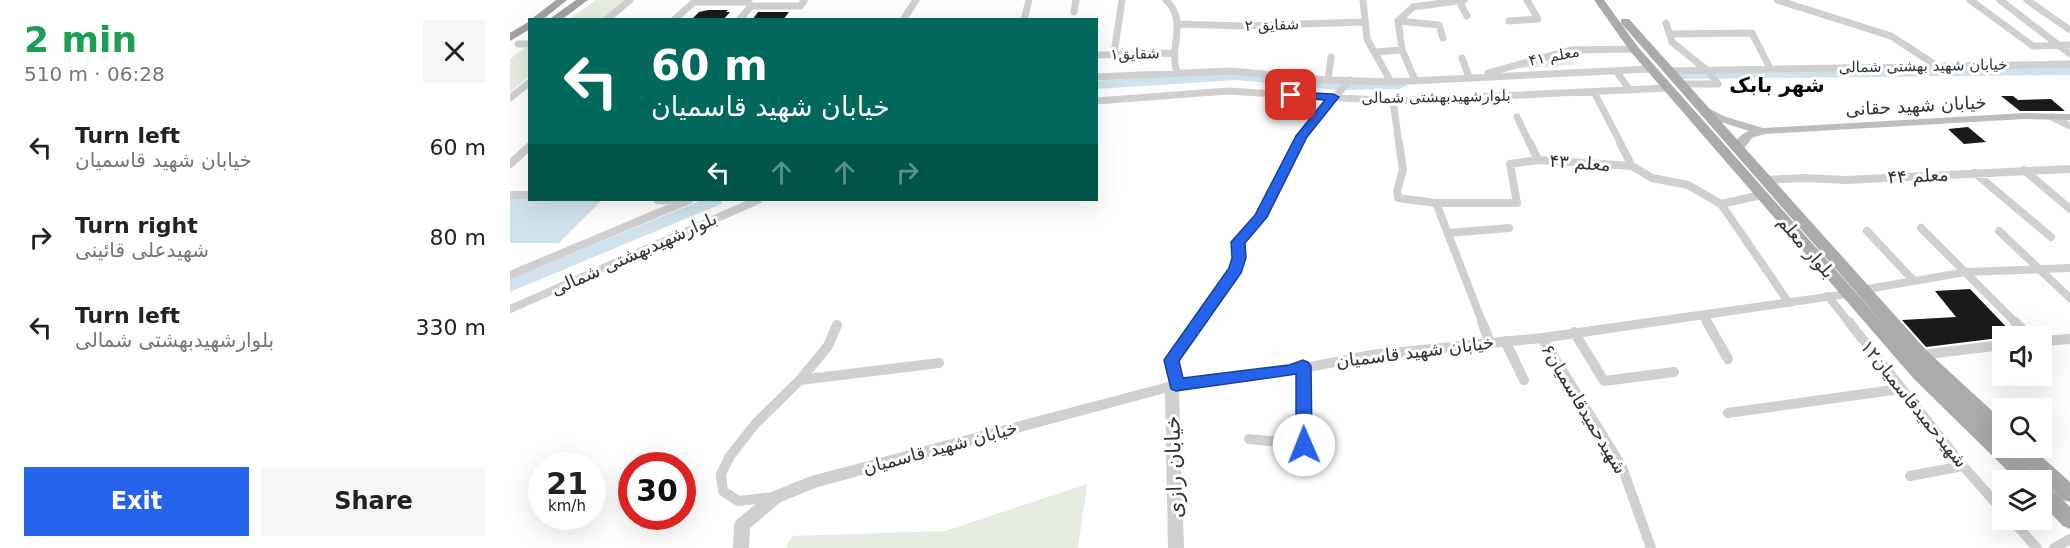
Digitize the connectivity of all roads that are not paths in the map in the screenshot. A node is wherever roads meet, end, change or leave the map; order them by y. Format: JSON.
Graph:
{"nodes":[{"id":1,"x":562,"y":0,"type":"edge"},
{"id":2,"x":583,"y":0,"type":"edge"},
{"id":3,"x":630,"y":0,"type":"edge"},
{"id":4,"x":916,"y":0,"type":"edge"},
{"id":5,"x":1029,"y":0,"type":"edge"},
{"id":6,"x":1076,"y":0,"type":"edge"},
{"id":7,"x":1122,"y":0,"type":"edge"},
{"id":8,"x":1166,"y":0,"type":"edge"},
{"id":9,"x":1363,"y":0,"type":"edge"},
{"id":10,"x":1464,"y":0,"type":"edge"},
{"id":11,"x":1527,"y":0,"type":"edge"},
{"id":12,"x":1777,"y":0,"type":"edge"},
{"id":13,"x":1970,"y":0,"type":"edge"},
{"id":14,"x":2000,"y":0,"type":"edge"},
{"id":15,"x":2027,"y":0,"type":"edge"},
{"id":16,"x":1459,"y":1,"type":"edge"},
{"id":17,"x":1604,"y":1,"type":"edge"},
{"id":18,"x":693,"y":2,"type":"edge"},
{"id":19,"x":750,"y":2,"type":"edge"},
{"id":20,"x":802,"y":4,"type":"edge"},
{"id":21,"x":1413,"y":4,"type":"edge"},
{"id":22,"x":1074,"y":12,"type":"dead end"},
{"id":23,"x":1467,"y":16,"type":"dead end"},
{"id":24,"x":538,"y":18,"type":"edge"},
{"id":25,"x":556,"y":18,"type":"edge"},
{"id":26,"x":608,"y":18,"type":"edge"},
{"id":27,"x":676,"y":18,"type":"edge"},
{"id":28,"x":734,"y":18,"type":"edge"},
{"id":29,"x":740,"y":18,"type":"edge"},
{"id":30,"x":904,"y":18,"type":"edge"},
{"id":31,"x":1024,"y":18,"type":"edge"},
{"id":32,"x":1398,"y":21,"type":"junction"},
{"id":33,"x":1509,"y":21,"type":"dead end"},
{"id":34,"x":1364,"y":22,"type":"junction"},
{"id":35,"x":1666,"y":23,"type":"dead end"},
{"id":36,"x":1180,"y":24,"type":"junction"},
{"id":37,"x":528,"y":27,"type":"edge"},
{"id":38,"x":2070,"y":30,"type":"edge"},
{"id":39,"x":1670,"y":33,"type":"junction"},
{"id":40,"x":1443,"y":38,"type":"dead end"},
{"id":41,"x":517,"y":44,"type":"edge"},
{"id":42,"x":2062,"y":45,"type":"junction"},
{"id":43,"x":2070,"y":45,"type":"edge"},
{"id":44,"x":1634,"y":49,"type":"junction"},
{"id":45,"x":1402,"y":50,"type":"junction"},
{"id":46,"x":1376,"y":52,"type":"junction"},
{"id":47,"x":1173,"y":53,"type":"junction"},
{"id":48,"x":1114,"y":54,"type":"junction"},
{"id":49,"x":2070,"y":54,"type":"edge"},
{"id":50,"x":1098,"y":55,"type":"edge"},
{"id":51,"x":1331,"y":57,"type":"dead end"},
{"id":52,"x":1462,"y":58,"type":"dead end"},
{"id":53,"x":2070,"y":64,"type":"edge"},
{"id":54,"x":1937,"y":66,"type":"junction"},
{"id":55,"x":1770,"y":68,"type":"junction"},
{"id":56,"x":1651,"y":69,"type":"junction"},
{"id":57,"x":1616,"y":71,"type":"junction"},
{"id":58,"x":1708,"y":71,"type":"junction"},
{"id":59,"x":1669,"y":72,"type":"junction"},
{"id":60,"x":1177,"y":73,"type":"junction"},
{"id":61,"x":1541,"y":76,"type":"junction"},
{"id":62,"x":1473,"y":77,"type":"junction"},
{"id":63,"x":1098,"y":78,"type":"edge"},
{"id":64,"x":1328,"y":80,"type":"junction"},
{"id":65,"x":1350,"y":80,"type":"junction"},
{"id":66,"x":1415,"y":80,"type":"junction"},
{"id":67,"x":1391,"y":82,"type":"junction"},
{"id":68,"x":528,"y":84,"type":"edge"},
{"id":69,"x":1674,"y":86,"type":"junction"},
{"id":70,"x":1546,"y":90,"type":"junction"},
{"id":71,"x":1630,"y":90,"type":"junction"},
{"id":72,"x":1594,"y":92,"type":"junction"},
{"id":73,"x":1333,"y":97,"type":"junction"},
{"id":74,"x":510,"y":98,"type":"edge"},
{"id":75,"x":1098,"y":101,"type":"edge"},
{"id":76,"x":1393,"y":101,"type":"junction"},
{"id":77,"x":1702,"y":108,"type":"junction"},
{"id":78,"x":1517,"y":117,"type":"dead end"},
{"id":79,"x":2052,"y":117,"type":"junction"},
{"id":80,"x":2070,"y":117,"type":"edge"},
{"id":81,"x":2070,"y":126,"type":"edge"},
{"id":82,"x":1764,"y":130,"type":"junction"},
{"id":83,"x":528,"y":148,"type":"edge"},
{"id":84,"x":1738,"y":148,"type":"junction"},
{"id":85,"x":1538,"y":160,"type":"junction"},
{"id":86,"x":510,"y":164,"type":"edge"},
{"id":87,"x":1632,"y":166,"type":"junction"},
{"id":88,"x":2070,"y":169,"type":"edge"},
{"id":89,"x":2024,"y":170,"type":"junction"},
{"id":90,"x":1975,"y":173,"type":"junction"},
{"id":91,"x":1766,"y":180,"type":"junction"},
{"id":92,"x":510,"y":195,"type":"edge"},
{"id":93,"x":528,"y":195,"type":"edge"},
{"id":94,"x":1761,"y":195,"type":"junction"},
{"id":95,"x":686,"y":201,"type":"edge"},
{"id":96,"x":757,"y":201,"type":"edge"},
{"id":97,"x":1436,"y":203,"type":"junction"},
{"id":98,"x":1721,"y":204,"type":"junction"},
{"id":99,"x":2070,"y":209,"type":"edge"},
{"id":100,"x":1509,"y":228,"type":"dead end"},
{"id":101,"x":1921,"y":228,"type":"dead end"},
{"id":102,"x":1867,"y":231,"type":"dead end"},
{"id":103,"x":1999,"y":231,"type":"dead end"},
{"id":104,"x":1448,"y":233,"type":"junction"},
{"id":105,"x":2051,"y":237,"type":"dead end"},
{"id":106,"x":2036,"y":268,"type":"junction"},
{"id":107,"x":2070,"y":268,"type":"edge"},
{"id":108,"x":1966,"y":272,"type":"junction"},
{"id":109,"x":510,"y":274,"type":"edge"},
{"id":110,"x":1913,"y":280,"type":"junction"},
{"id":111,"x":1854,"y":292,"type":"junction"},
{"id":112,"x":1828,"y":297,"type":"junction"},
{"id":113,"x":2070,"y":298,"type":"edge"},
{"id":114,"x":1789,"y":303,"type":"junction"},
{"id":115,"x":510,"y":309,"type":"edge"},
{"id":116,"x":1703,"y":316,"type":"junction"},
{"id":117,"x":837,"y":325,"type":"dead end"},
{"id":118,"x":2019,"y":326,"type":"edge"},
{"id":119,"x":1574,"y":332,"type":"junction"},
{"id":120,"x":1542,"y":338,"type":"junction"},
{"id":121,"x":2070,"y":339,"type":"edge"},
{"id":122,"x":2052,"y":340,"type":"edge"},
{"id":123,"x":1505,"y":341,"type":"junction"},
{"id":124,"x":1490,"y":343,"type":"junction"},
{"id":125,"x":1992,"y":346,"type":"edge"},
{"id":126,"x":1921,"y":355,"type":"junction"},
{"id":127,"x":1728,"y":359,"type":"dead end"},
{"id":128,"x":939,"y":363,"type":"dead end"},
{"id":129,"x":1303,"y":366,"type":"junction"},
{"id":130,"x":1674,"y":372,"type":"dead end"},
{"id":131,"x":800,"y":380,"type":"junction"},
{"id":132,"x":1524,"y":380,"type":"dead end"},
{"id":133,"x":1174,"y":385,"type":"junction"},
{"id":134,"x":1900,"y":389,"type":"junction"},
{"id":135,"x":1728,"y":413,"type":"dead end"},
{"id":136,"x":1992,"y":422,"type":"edge"},
{"id":137,"x":1249,"y":439,"type":"dead end"},
{"id":138,"x":1304,"y":445,"type":"junction"},
{"id":139,"x":1328,"y":447,"type":"dead end"},
{"id":140,"x":2031,"y":458,"type":"edge"},
{"id":141,"x":1963,"y":466,"type":"junction"},
{"id":142,"x":2019,"y":470,"type":"edge"},
{"id":143,"x":1910,"y":476,"type":"dead end"},
{"id":144,"x":2070,"y":494,"type":"edge"},
{"id":145,"x":776,"y":497,"type":"junction"},
{"id":146,"x":1992,"y":499,"type":"edge"},
{"id":147,"x":2052,"y":502,"type":"edge"},
{"id":148,"x":2070,"y":520,"type":"edge"},
{"id":149,"x":2021,"y":530,"type":"edge"},
{"id":150,"x":741,"y":548,"type":"edge"},
{"id":151,"x":1176,"y":548,"type":"edge"},
{"id":152,"x":1651,"y":548,"type":"edge"},
{"id":153,"x":2037,"y":548,"type":"edge"}],
"edges":[{"from":1,"to":24,"type":"highway"},
{"from":2,"to":25,"type":"highway"},
{"from":3,"to":26,"type":"street"},
{"from":4,"to":30,"type":"street"},
{"from":5,"to":31,"type":"street"},
{"from":6,"to":22,"type":"street"},
{"from":7,"to":48,"type":"street"},
{"from":8,"to":36,"type":"street"},
{"from":9,"to":34,"type":"street"},
{"from":10,"to":16,"type":"street"},
{"from":11,"to":33,"type":"street"},
{"from":12,"to":54,"type":"street"},
{"from":13,"to":42,"type":"street"},
{"from":14,"to":42,"type":"street"},
{"from":15,"to":38,"type":"street"},
{"from":16,"to":21,"type":"street"},
{"from":16,"to":23,"type":"street"},
{"from":17,"to":44,"type":"main road","name":"بلوار معلم"},
{"from":17,"to":59,"type":"main road","name":"بلوار معلم"},
{"from":18,"to":19,"type":"street"},
{"from":18,"to":27,"type":"street"},
{"from":19,"to":20,"type":"street"},
{"from":19,"to":28,"type":"street"},
{"from":19,"to":29,"type":"street"},
{"from":21,"to":32,"type":"street"},
{"from":32,"to":40,"type":"street"},
{"from":32,"to":45,"type":"street"},
{"from":34,"to":36,"type":"street","name":"شقایق ۲"},
{"from":34,"to":46,"type":"street"},
{"from":35,"to":39,"type":"street"},
{"from":36,"to":47,"type":"street"},
{"from":37,"to":41,"type":"highway"},
{"from":39,"to":55,"type":"street"},
{"from":39,"to":58,"type":"street"},
{"from":42,"to":43,"type":"street"},
{"from":42,"to":49,"type":"street"},
{"from":44,"to":56,"type":"main road","name":"بلوار معلم"},
{"from":44,"to":62,"type":"street","name":"معلم ۴۱"},
{"from":45,"to":46,"type":"street"},
{"from":45,"to":66,"type":"street"},
{"from":46,"to":67,"type":"street"},
{"from":47,"to":48,"type":"street","name":"شقایق۱"},
{"from":47,"to":60,"type":"street"},
{"from":48,"to":50,"type":"street","name":"شقایق۱"},
{"from":51,"to":64,"type":"street"},
{"from":52,"to":62,"type":"street"},
{"from":53,"to":54,"type":"street","name":"خیابان شهید بهشتی شمالی"},
{"from":54,"to":55,"type":"street","name":"خیابان شهید بهشتی شمالی"},
{"from":55,"to":58,"type":"street","name":"خیابان شهید بهشتی شمالی"},
{"from":56,"to":57,"type":"street","name":"بلوارشهیدبهشتی شمالی"},
{"from":56,"to":69,"type":"main road","name":"بلوار معلم"},
{"from":57,"to":61,"type":"street","name":"بلوارشهیدبهشتی شمالی"},
{"from":57,"to":71,"type":"street"},
{"from":58,"to":59,"type":"street","name":"خیابان شهید بهشتی شمالی"},
{"from":58,"to":69,"type":"street","name":"بلوارشهیدبهشتی شمالی"},
{"from":59,"to":69,"type":"main road","name":"بلوار معلم"},
{"from":60,"to":63,"type":"street","name":"بلوارشهیدبهشتی شمالی"},
{"from":60,"to":64,"type":"street","name":"بلوارشهیدبهشتی شمالی"},
{"from":61,"to":62,"type":"street","name":"بلوارشهیدبهشتی شمالی"},
{"from":61,"to":70,"type":"street"},
{"from":62,"to":66,"type":"street","name":"بلوارشهیدبهشتی شمالی"},
{"from":64,"to":65,"type":"street","name":"بلوارشهیدبهشتی شمالی"},
{"from":65,"to":67,"type":"street","name":"بلوارشهیدبهشتی شمالی"},
{"from":65,"to":73,"type":"street"},
{"from":66,"to":67,"type":"street","name":"بلوارشهیدبهشتی شمالی"},
{"from":68,"to":74,"type":"street"},
{"from":69,"to":71,"type":"street","name":"بلوارشهیدبهشتی شمالی"},
{"from":69,"to":77,"type":"main road","name":"بلوار معلم"},
{"from":69,"to":94,"type":"main road","name":"بلوار معلم"},
{"from":70,"to":72,"type":"street","name":"بلوارشهیدبهشتی شمالی"},
{"from":70,"to":76,"type":"street","name":"بلوارشهیدبهشتی شمالی"},
{"from":71,"to":72,"type":"street","name":"بلوارشهیدبهشتی شمالی"},
{"from":72,"to":87,"type":"street"},
{"from":73,"to":75,"type":"street","name":"بلوارشهیدبهشتی شمالی"},
{"from":73,"to":76,"type":"street","name":"بلوارشهیدبهشتی شمالی"},
{"from":73,"to":133,"type":"street"},
{"from":76,"to":97,"type":"street"},
{"from":77,"to":82,"type":"main road"},
{"from":77,"to":84,"type":"main road","name":"بلوار معلم"},
{"from":78,"to":85,"type":"street"},
{"from":79,"to":80,"type":"main road","name":"خیابان شهید حقانی"},
{"from":79,"to":81,"type":"street"},
{"from":79,"to":82,"type":"main road","name":"خیابان شهید حقانی"},
{"from":82,"to":84,"type":"main road"},
{"from":83,"to":86,"type":"street"},
{"from":84,"to":91,"type":"main road","name":"بلوار معلم"},
{"from":85,"to":87,"type":"street","name":"معلم ۴۳"},
{"from":85,"to":97,"type":"street","name":"معلم ۴۳"},
{"from":87,"to":98,"type":"street","name":"معلم ۴۳"},
{"from":88,"to":89,"type":"street","name":"معلم ۴۴"},
{"from":89,"to":90,"type":"street","name":"معلم ۴۴"},
{"from":89,"to":99,"type":"street"},
{"from":90,"to":91,"type":"street","name":"معلم ۴۴"},
{"from":90,"to":105,"type":"street"},
{"from":91,"to":111,"type":"main road","name":"بلوار معلم"},
{"from":92,"to":93,"type":"street"},
{"from":94,"to":98,"type":"street"},
{"from":94,"to":111,"type":"main road","name":"بلوار معلم"},
{"from":95,"to":109,"type":"street","name":"بلوارشهیدبهشتی شمالی"},
{"from":96,"to":115,"type":"street","name":"بلوارشهیدبهشتی شمالی"},
{"from":97,"to":104,"type":"street"},
{"from":98,"to":114,"type":"street"},
{"from":100,"to":104,"type":"street"},
{"from":101,"to":108,"type":"street"},
{"from":102,"to":110,"type":"street"},
{"from":103,"to":106,"type":"street"},
{"from":104,"to":124,"type":"street"},
{"from":106,"to":107,"type":"street","name":"خیابان شهید قاسمیان"},
{"from":106,"to":108,"type":"street","name":"خیابان شهید قاسمیان"},
{"from":106,"to":113,"type":"street"},
{"from":108,"to":110,"type":"street","name":"خیابان شهید قاسمیان"},
{"from":108,"to":118,"type":"street"},
{"from":110,"to":111,"type":"street","name":"خیابان شهید قاسمیان"},
{"from":111,"to":112,"type":"street","name":"خیابان شهید قاسمیان"},
{"from":111,"to":126,"type":"main road","name":"بلوار معلم"},
{"from":111,"to":142,"type":"main road","name":"بلوار معلم"},
{"from":112,"to":114,"type":"street","name":"خیابان شهید قاسمیان"},
{"from":112,"to":134,"type":"street","name":"شهیدحمیدقاسمیان۱۲"},
{"from":114,"to":116,"type":"street","name":"خیابان شهید قاسمیان"},
{"from":116,"to":119,"type":"street","name":"خیابان شهید قاسمیان"},
{"from":116,"to":127,"type":"street"},
{"from":117,"to":131,"type":"street"},
{"from":119,"to":120,"type":"street","name":"خیابان شهید قاسمیان"},
{"from":119,"to":130,"type":"street"},
{"from":120,"to":123,"type":"street","name":"خیابان شهید قاسمیان"},
{"from":120,"to":152,"type":"street","name":"شهیدحمیدقاسمیان۶"},
{"from":121,"to":122,"type":"street"},
{"from":123,"to":124,"type":"street","name":"خیابان شهید قاسمیان"},
{"from":123,"to":132,"type":"street"},
{"from":124,"to":129,"type":"street","name":"خیابان شهید قاسمیان"},
{"from":125,"to":126,"type":"street"},
{"from":126,"to":136,"type":"main road","name":"بلوار معلم"},
{"from":128,"to":131,"type":"street"},
{"from":129,"to":133,"type":"street","name":"خیابان شهید قاسمیان"},
{"from":129,"to":138,"type":"street"},
{"from":131,"to":145,"type":"street"},
{"from":133,"to":145,"type":"street","name":"خیابان شهید قاسمیان"},
{"from":133,"to":151,"type":"street","name":"خیابان رازی"},
{"from":134,"to":135,"type":"street"},
{"from":134,"to":141,"type":"street","name":"شهیدحمیدقاسمیان۱۲"},
{"from":137,"to":138,"type":"street"},
{"from":138,"to":139,"type":"street"},
{"from":140,"to":144,"type":"main road"},
{"from":141,"to":143,"type":"street"},
{"from":141,"to":146,"type":"street","name":"شهیدحمیدقاسمیان۱۲"},
{"from":145,"to":150,"type":"street","name":"خیابان شهید قاسمیان"},
{"from":147,"to":148,"type":"main road"},
{"from":149,"to":153,"type":"street"}]}
